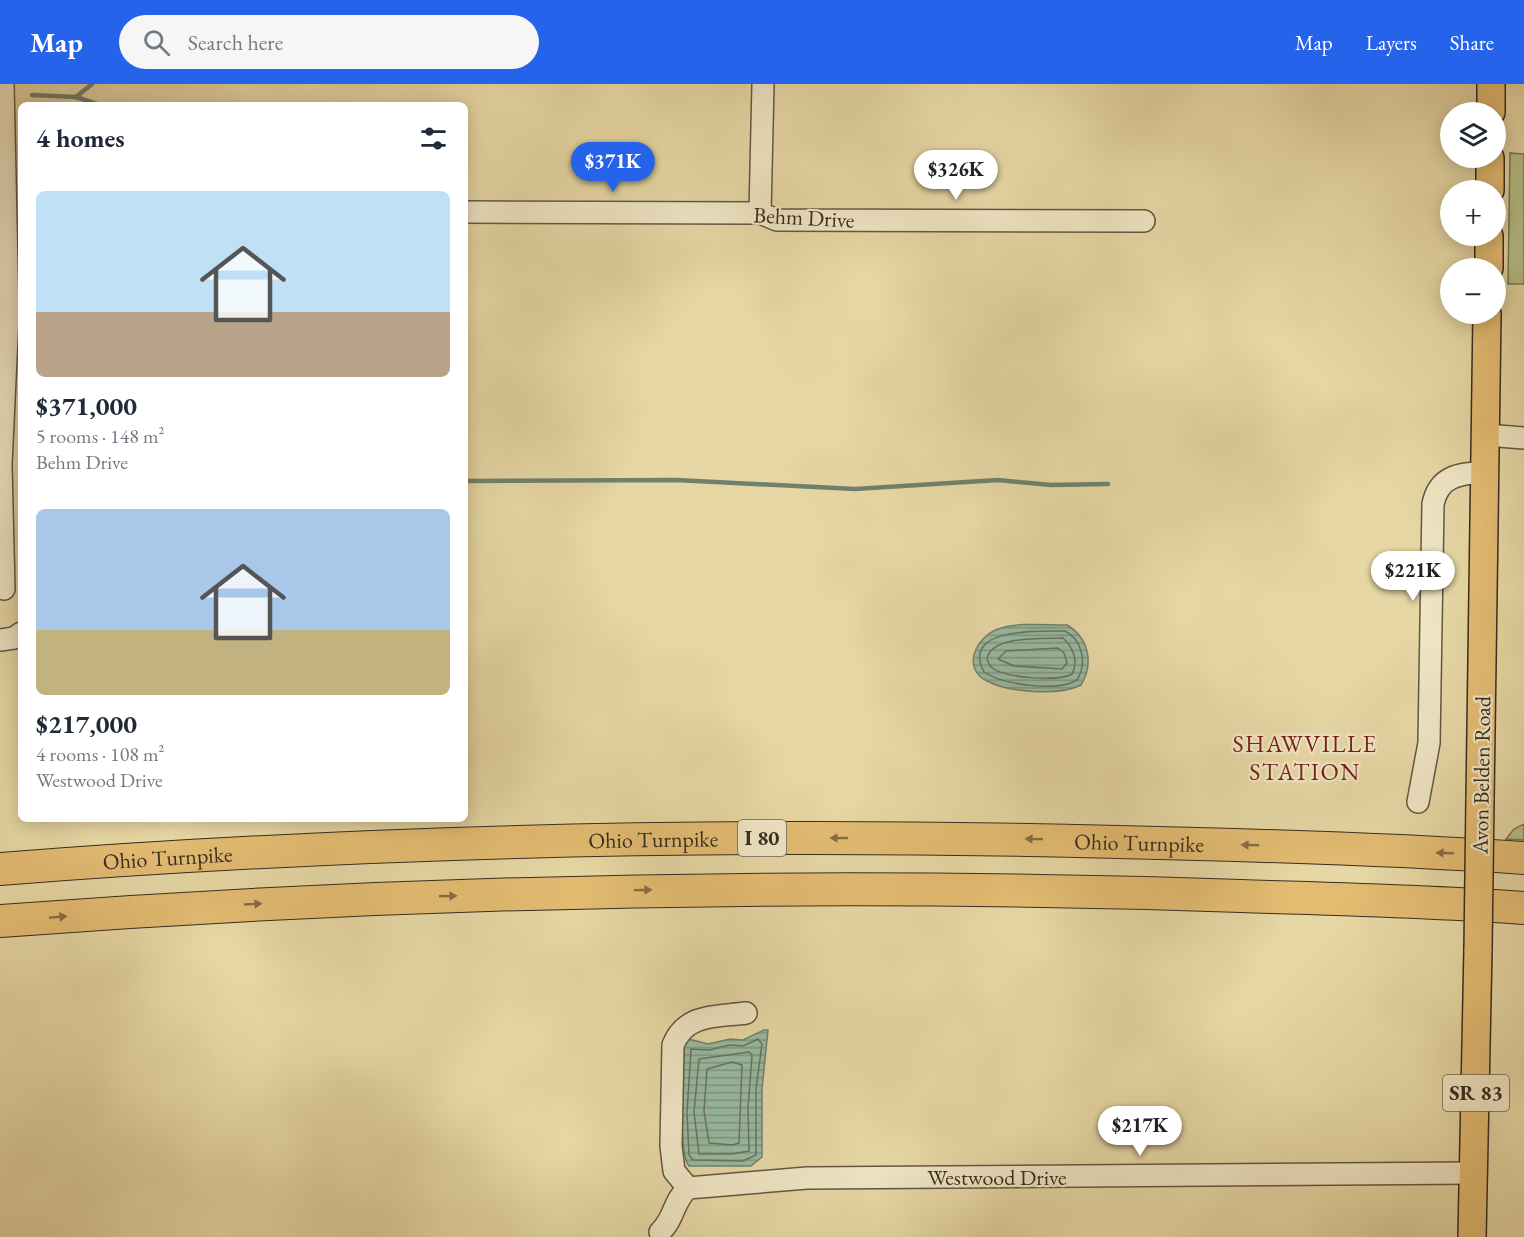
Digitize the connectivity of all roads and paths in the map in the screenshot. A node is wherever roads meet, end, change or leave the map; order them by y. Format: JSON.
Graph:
{"nodes":[{"id":1,"x":3,"y":84,"type":"edge"},
{"id":2,"x":763,"y":84,"type":"edge"},
{"id":3,"x":1491,"y":84,"type":"edge"},
{"id":4,"x":1491,"y":102,"type":"edge"},
{"id":5,"x":468,"y":212,"type":"edge"},
{"id":6,"x":760,"y":213,"type":"junction"},
{"id":7,"x":1144,"y":221,"type":"dead end"},
{"id":8,"x":1487,"y":324,"type":"edge"},
{"id":9,"x":1486,"y":435,"type":"junction"},
{"id":10,"x":1524,"y":438,"type":"edge"},
{"id":11,"x":1485,"y":472,"type":"junction"},
{"id":12,"x":8,"y":592,"type":"edge"},
{"id":13,"x":18,"y":635,"type":"edge"},
{"id":14,"x":0,"y":640,"type":"edge"},
{"id":15,"x":1418,"y":802,"type":"dead end"},
{"id":16,"x":1524,"y":858,"type":"edge"},
{"id":17,"x":0,"y":869,"type":"edge"},
{"id":18,"x":1524,"y":908,"type":"edge"},
{"id":19,"x":0,"y":921,"type":"edge"},
{"id":20,"x":746,"y":1013,"type":"dead end"},
{"id":21,"x":1474,"y":1173,"type":"junction"},
{"id":22,"x":688,"y":1188,"type":"junction"},
{"id":23,"x":660,"y":1232,"type":"dead end"},
{"id":24,"x":1472,"y":1237,"type":"edge"}],
"edges":[{"from":1,"to":12,"type":"street"},
{"from":2,"to":6,"type":"street"},
{"from":3,"to":4,"type":"main road"},
{"from":5,"to":6,"type":"street","name":"Behm Drive"},
{"from":6,"to":7,"type":"street","name":"Behm Drive"},
{"from":8,"to":9,"type":"main road","name":"Avon Belden Road","number":"SR 83"},
{"from":9,"to":10,"type":"street"},
{"from":9,"to":11,"type":"main road","name":"Avon Belden Road","number":"SR 83"},
{"from":11,"to":15,"type":"street"},
{"from":11,"to":21,"type":"main road","name":"Avon Belden Road","number":"SR 83","bridge":true},
{"from":13,"to":14,"type":"street"},
{"from":16,"to":17,"type":"highway","name":"Ohio Turnpike","number":"I 80","one_way":true},
{"from":19,"to":18,"type":"highway","number":"I 80","one_way":true},
{"from":20,"to":22,"type":"street"},
{"from":21,"to":22,"type":"street","name":"Westwood Drive"},
{"from":21,"to":24,"type":"main road","name":"Avon Belden Road","number":"SR 83"},
{"from":22,"to":23,"type":"street"}]}
